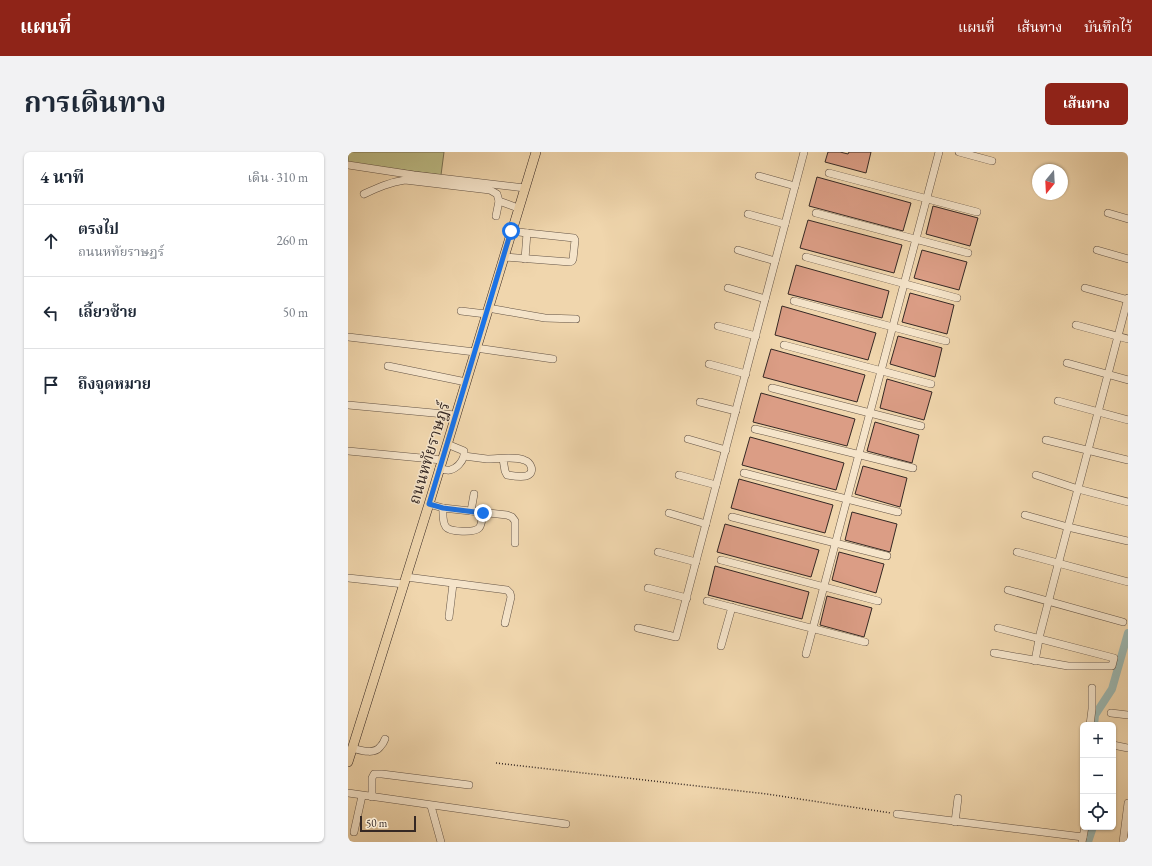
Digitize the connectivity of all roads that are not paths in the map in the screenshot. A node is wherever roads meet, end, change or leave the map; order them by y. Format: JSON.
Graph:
{"nodes":[{"id":1,"x":536,"y":152,"type":"edge"},
{"id":2,"x":804,"y":152,"type":"edge"},
{"id":3,"x":939,"y":152,"type":"edge"},
{"id":4,"x":959,"y":152,"type":"edge"},
{"id":5,"x":992,"y":161,"type":"dead end"},
{"id":6,"x":348,"y":165,"type":"edge"},
{"id":7,"x":829,"y":173,"type":"dead end"},
{"id":8,"x":759,"y":176,"type":"dead end"},
{"id":9,"x":795,"y":186,"type":"junction"},
{"id":10,"x":525,"y":188,"type":"junction"},
{"id":11,"x":364,"y":194,"type":"dead end"},
{"id":12,"x":927,"y":198,"type":"junction"},
{"id":13,"x":499,"y":201,"type":"junction"},
{"id":14,"x":518,"y":208,"type":"junction"},
{"id":15,"x":977,"y":212,"type":"dead end"},
{"id":16,"x":816,"y":213,"type":"dead end"},
{"id":17,"x":1108,"y":213,"type":"dead end"},
{"id":18,"x":748,"y":214,"type":"dead end"},
{"id":19,"x":496,"y":216,"type":"dead end"},
{"id":20,"x":1128,"y":219,"type":"edge"},
{"id":21,"x":785,"y":224,"type":"junction"},
{"id":22,"x":511,"y":231,"type":"junction"},
{"id":23,"x":526,"y":233,"type":"junction"},
{"id":24,"x":916,"y":240,"type":"junction"},
{"id":25,"x":738,"y":250,"type":"dead end"},
{"id":26,"x":1098,"y":250,"type":"dead end"},
{"id":27,"x":968,"y":253,"type":"dead end"},
{"id":28,"x":504,"y":257,"type":"junction"},
{"id":29,"x":806,"y":257,"type":"dead end"},
{"id":30,"x":1128,"y":258,"type":"edge"},
{"id":31,"x":525,"y":259,"type":"junction"},
{"id":32,"x":775,"y":262,"type":"junction"},
{"id":33,"x":904,"y":284,"type":"junction"},
{"id":34,"x":728,"y":288,"type":"dead end"},
{"id":35,"x":1085,"y":288,"type":"dead end"},
{"id":36,"x":958,"y":298,"type":"dead end"},
{"id":37,"x":765,"y":299,"type":"junction"},
{"id":38,"x":1128,"y":299,"type":"edge"},
{"id":39,"x":794,"y":301,"type":"dead end"},
{"id":40,"x":461,"y":311,"type":"dead end"},
{"id":41,"x":487,"y":311,"type":"junction"},
{"id":42,"x":576,"y":319,"type":"dead end"},
{"id":43,"x":1076,"y":325,"type":"dead end"},
{"id":44,"x":718,"y":326,"type":"dead end"},
{"id":45,"x":893,"y":327,"type":"junction"},
{"id":46,"x":756,"y":336,"type":"junction"},
{"id":47,"x":1118,"y":336,"type":"junction"},
{"id":48,"x":348,"y":337,"type":"edge"},
{"id":49,"x":1128,"y":339,"type":"edge"},
{"id":50,"x":946,"y":341,"type":"dead end"},
{"id":51,"x":784,"y":345,"type":"dead end"},
{"id":52,"x":476,"y":350,"type":"junction"},
{"id":53,"x":553,"y":359,"type":"dead end"},
{"id":54,"x":1067,"y":363,"type":"dead end"},
{"id":55,"x":709,"y":364,"type":"dead end"},
{"id":56,"x":388,"y":366,"type":"dead end"},
{"id":57,"x":881,"y":371,"type":"junction"},
{"id":58,"x":746,"y":374,"type":"junction"},
{"id":59,"x":1107,"y":375,"type":"junction"},
{"id":60,"x":1128,"y":380,"type":"edge"},
{"id":61,"x":466,"y":382,"type":"junction"},
{"id":62,"x":932,"y":384,"type":"dead end"},
{"id":63,"x":772,"y":388,"type":"dead end"},
{"id":64,"x":1058,"y":401,"type":"dead end"},
{"id":65,"x":700,"y":402,"type":"dead end"},
{"id":66,"x":348,"y":405,"type":"edge"},
{"id":67,"x":736,"y":411,"type":"junction"},
{"id":68,"x":1098,"y":412,"type":"junction"},
{"id":69,"x":870,"y":413,"type":"junction"},
{"id":70,"x":455,"y":415,"type":"junction"},
{"id":71,"x":1128,"y":420,"type":"edge"},
{"id":72,"x":921,"y":426,"type":"dead end"},
{"id":73,"x":755,"y":429,"type":"dead end"},
{"id":74,"x":688,"y":439,"type":"dead end"},
{"id":75,"x":1046,"y":440,"type":"dead end"},
{"id":76,"x":447,"y":444,"type":"junction"},
{"id":77,"x":726,"y":450,"type":"junction"},
{"id":78,"x":348,"y":451,"type":"edge"},
{"id":79,"x":1088,"y":451,"type":"junction"},
{"id":80,"x":859,"y":455,"type":"junction"},
{"id":81,"x":464,"y":456,"type":"junction"},
{"id":82,"x":503,"y":459,"type":"dead end"},
{"id":83,"x":1128,"y":460,"type":"edge"},
{"id":84,"x":441,"y":464,"type":"junction"},
{"id":85,"x":913,"y":468,"type":"dead end"},
{"id":86,"x":744,"y":473,"type":"dead end"},
{"id":87,"x":679,"y":475,"type":"dead end"},
{"id":88,"x":1036,"y":475,"type":"dead end"},
{"id":89,"x":716,"y":484,"type":"junction"},
{"id":90,"x":1078,"y":489,"type":"junction"},
{"id":91,"x":474,"y":494,"type":"dead end"},
{"id":92,"x":847,"y":499,"type":"junction"},
{"id":93,"x":1128,"y":502,"type":"edge"},
{"id":94,"x":429,"y":504,"type":"junction"},
{"id":95,"x":443,"y":508,"type":"junction"},
{"id":96,"x":471,"y":511,"type":"junction"},
{"id":97,"x":898,"y":512,"type":"dead end"},
{"id":98,"x":483,"y":513,"type":"junction"},
{"id":99,"x":669,"y":513,"type":"dead end"},
{"id":100,"x":1025,"y":515,"type":"dead end"},
{"id":101,"x":732,"y":517,"type":"dead end"},
{"id":102,"x":706,"y":524,"type":"junction"},
{"id":103,"x":1068,"y":527,"type":"junction"},
{"id":104,"x":1128,"y":541,"type":"edge"},
{"id":105,"x":515,"y":543,"type":"dead end"},
{"id":106,"x":836,"y":543,"type":"junction"},
{"id":107,"x":658,"y":552,"type":"dead end"},
{"id":108,"x":1017,"y":552,"type":"dead end"},
{"id":109,"x":887,"y":556,"type":"dead end"},
{"id":110,"x":721,"y":560,"type":"dead end"},
{"id":111,"x":696,"y":562,"type":"junction"},
{"id":112,"x":1058,"y":563,"type":"junction"},
{"id":113,"x":348,"y":578,"type":"edge"},
{"id":114,"x":405,"y":580,"type":"junction"},
{"id":115,"x":1128,"y":582,"type":"edge"},
{"id":116,"x":453,"y":584,"type":"junction"},
{"id":117,"x":824,"y":587,"type":"junction"},
{"id":118,"x":648,"y":588,"type":"dead end"},
{"id":119,"x":1008,"y":590,"type":"dead end"},
{"id":120,"x":686,"y":598,"type":"junction"},
{"id":121,"x":707,"y":601,"type":"dead end"},
{"id":122,"x":878,"y":601,"type":"dead end"},
{"id":123,"x":1048,"y":602,"type":"junction"},
{"id":124,"x":732,"y":607,"type":"junction"},
{"id":125,"x":449,"y":617,"type":"dead end"},
{"id":126,"x":1123,"y":622,"type":"dead end"},
{"id":127,"x":505,"y":623,"type":"dead end"},
{"id":128,"x":638,"y":628,"type":"dead end"},
{"id":129,"x":813,"y":628,"type":"junction"},
{"id":130,"x":998,"y":628,"type":"dead end"},
{"id":131,"x":1039,"y":639,"type":"junction"},
{"id":132,"x":865,"y":642,"type":"dead end"},
{"id":133,"x":721,"y":646,"type":"dead end"},
{"id":134,"x":994,"y":653,"type":"dead end"},
{"id":135,"x":806,"y":654,"type":"dead end"},
{"id":136,"x":1035,"y":661,"type":"junction"},
{"id":137,"x":1092,"y":688,"type":"dead end"},
{"id":138,"x":1111,"y":713,"type":"dead end"},
{"id":139,"x":1128,"y":716,"type":"edge"},
{"id":140,"x":1090,"y":722,"type":"edge"},
{"id":141,"x":385,"y":739,"type":"dead end"},
{"id":142,"x":1116,"y":746,"type":"edge"},
{"id":143,"x":352,"y":748,"type":"junction"},
{"id":144,"x":1128,"y":748,"type":"edge"},
{"id":145,"x":348,"y":762,"type":"edge"},
{"id":146,"x":469,"y":784,"type":"dead end"},
{"id":147,"x":348,"y":793,"type":"edge"},
{"id":148,"x":362,"y":796,"type":"junction"},
{"id":149,"x":372,"y":797,"type":"junction"},
{"id":150,"x":958,"y":798,"type":"dead end"},
{"id":151,"x":1128,"y":804,"type":"edge"},
{"id":152,"x":431,"y":806,"type":"junction"},
{"id":153,"x":897,"y":814,"type":"road end"},
{"id":154,"x":955,"y":822,"type":"junction"},
{"id":155,"x":566,"y":824,"type":"dead end"},
{"id":156,"x":1085,"y":830,"type":"edge"},
{"id":157,"x":354,"y":832,"type":"dead end"},
{"id":158,"x":1083,"y":840,"type":"edge"},
{"id":159,"x":441,"y":842,"type":"edge"},
{"id":160,"x":1123,"y":842,"type":"edge"}],
"edges":[{"from":1,"to":10,"type":"main road","name":"ถนนหทัยราษฎร์"},
{"from":2,"to":9,"type":"street"},
{"from":3,"to":12,"type":"street"},
{"from":4,"to":5,"type":"street"},
{"from":6,"to":10,"type":"street"},
{"from":7,"to":12,"type":"street"},
{"from":8,"to":9,"type":"street"},
{"from":9,"to":21,"type":"street"},
{"from":10,"to":14,"type":"main road","name":"ถนนหทัยราษฎร์"},
{"from":11,"to":13,"type":"street"},
{"from":12,"to":15,"type":"street"},
{"from":12,"to":24,"type":"street"},
{"from":13,"to":14,"type":"street"},
{"from":13,"to":19,"type":"street"},
{"from":14,"to":22,"type":"main road","name":"ถนนหทัยราษฎร์"},
{"from":16,"to":24,"type":"street"},
{"from":17,"to":20,"type":"street"},
{"from":18,"to":21,"type":"street"},
{"from":21,"to":32,"type":"street"},
{"from":22,"to":23,"type":"street"},
{"from":22,"to":28,"type":"main road","name":"ถนนหทัยราษฎร์"},
{"from":23,"to":31,"type":"street"},
{"from":23,"to":31,"type":"street"},
{"from":24,"to":27,"type":"street"},
{"from":24,"to":33,"type":"street"},
{"from":25,"to":32,"type":"street"},
{"from":26,"to":30,"type":"street"},
{"from":28,"to":31,"type":"street"},
{"from":28,"to":41,"type":"main road","name":"ถนนหทัยราษฎร์"},
{"from":29,"to":33,"type":"street"},
{"from":32,"to":37,"type":"street"},
{"from":33,"to":36,"type":"street"},
{"from":33,"to":45,"type":"street"},
{"from":34,"to":37,"type":"street"},
{"from":35,"to":38,"type":"street"},
{"from":37,"to":46,"type":"street"},
{"from":38,"to":47,"type":"street"},
{"from":39,"to":45,"type":"street"},
{"from":40,"to":41,"type":"street"},
{"from":41,"to":42,"type":"street"},
{"from":41,"to":52,"type":"main road","name":"ถนนหทัยราษฎร์"},
{"from":43,"to":47,"type":"street"},
{"from":44,"to":46,"type":"street"},
{"from":45,"to":50,"type":"street"},
{"from":45,"to":57,"type":"street"},
{"from":46,"to":58,"type":"street"},
{"from":47,"to":49,"type":"street"},
{"from":47,"to":59,"type":"street"},
{"from":48,"to":52,"type":"street"},
{"from":51,"to":57,"type":"street"},
{"from":52,"to":53,"type":"street"},
{"from":52,"to":61,"type":"main road","name":"ถนนหทัยราษฎร์"},
{"from":54,"to":59,"type":"street"},
{"from":55,"to":58,"type":"street"},
{"from":56,"to":61,"type":"street"},
{"from":57,"to":62,"type":"street"},
{"from":57,"to":69,"type":"street"},
{"from":58,"to":67,"type":"street"},
{"from":59,"to":60,"type":"street"},
{"from":59,"to":68,"type":"street"},
{"from":61,"to":70,"type":"main road","name":"ถนนหทัยราษฎร์"},
{"from":63,"to":69,"type":"street"},
{"from":64,"to":68,"type":"street"},
{"from":65,"to":67,"type":"street"},
{"from":66,"to":70,"type":"street"},
{"from":67,"to":77,"type":"street"},
{"from":68,"to":71,"type":"street"},
{"from":68,"to":79,"type":"street"},
{"from":69,"to":72,"type":"street"},
{"from":69,"to":80,"type":"street"},
{"from":70,"to":76,"type":"main road","name":"ถนนหทัยราษฎร์"},
{"from":73,"to":80,"type":"street"},
{"from":74,"to":77,"type":"street"},
{"from":75,"to":79,"type":"street"},
{"from":76,"to":81,"type":"street"},
{"from":76,"to":84,"type":"main road","name":"ถนนหทัยราษฎร์"},
{"from":77,"to":89,"type":"street"},
{"from":78,"to":84,"type":"street"},
{"from":79,"to":83,"type":"street"},
{"from":79,"to":90,"type":"street"},
{"from":80,"to":85,"type":"street"},
{"from":80,"to":92,"type":"street"},
{"from":81,"to":82,"type":"street"},
{"from":81,"to":84,"type":"street"},
{"from":84,"to":94,"type":"main road","name":"ถนนหทัยราษฎร์"},
{"from":86,"to":92,"type":"street"},
{"from":87,"to":89,"type":"street"},
{"from":88,"to":90,"type":"street"},
{"from":89,"to":102,"type":"street"},
{"from":90,"to":93,"type":"street"},
{"from":90,"to":103,"type":"street"},
{"from":91,"to":96,"type":"street"},
{"from":92,"to":97,"type":"street"},
{"from":92,"to":106,"type":"street"},
{"from":94,"to":95,"type":"street"},
{"from":94,"to":114,"type":"main road","name":"ถนนหทัยราษฎร์"},
{"from":95,"to":96,"type":"street"},
{"from":95,"to":98,"type":"street"},
{"from":96,"to":98,"type":"street"},
{"from":98,"to":105,"type":"street"},
{"from":99,"to":102,"type":"street"},
{"from":100,"to":103,"type":"street"},
{"from":101,"to":106,"type":"street"},
{"from":102,"to":111,"type":"street"},
{"from":103,"to":104,"type":"street"},
{"from":103,"to":112,"type":"street"},
{"from":106,"to":109,"type":"street"},
{"from":106,"to":117,"type":"street"},
{"from":107,"to":111,"type":"street"},
{"from":108,"to":112,"type":"street"},
{"from":110,"to":117,"type":"street"},
{"from":111,"to":120,"type":"street"},
{"from":112,"to":115,"type":"street"},
{"from":112,"to":123,"type":"street"},
{"from":113,"to":114,"type":"street"},
{"from":114,"to":116,"type":"street"},
{"from":114,"to":143,"type":"main road","name":"ถนนหทัยราษฎร์"},
{"from":116,"to":125,"type":"street"},
{"from":116,"to":127,"type":"street"},
{"from":117,"to":122,"type":"street"},
{"from":117,"to":129,"type":"street"},
{"from":118,"to":120,"type":"street"},
{"from":119,"to":123,"type":"street"},
{"from":120,"to":128,"type":"street"},
{"from":121,"to":124,"type":"street"},
{"from":123,"to":126,"type":"street"},
{"from":123,"to":131,"type":"street"},
{"from":124,"to":129,"type":"street"},
{"from":124,"to":133,"type":"street"},
{"from":129,"to":132,"type":"street"},
{"from":129,"to":135,"type":"street"},
{"from":130,"to":131,"type":"street"},
{"from":131,"to":136,"type":"street"},
{"from":131,"to":136,"type":"street"},
{"from":134,"to":136,"type":"street"},
{"from":137,"to":140,"type":"street"},
{"from":138,"to":139,"type":"street"},
{"from":141,"to":143,"type":"street"},
{"from":142,"to":144,"type":"street"},
{"from":143,"to":145,"type":"main road","name":"ถนนหทัยราษฎร์"},
{"from":146,"to":149,"type":"street"},
{"from":147,"to":148,"type":"street"},
{"from":148,"to":149,"type":"street"},
{"from":148,"to":157,"type":"street"},
{"from":149,"to":152,"type":"street"},
{"from":150,"to":154,"type":"street"},
{"from":151,"to":160,"type":"street"},
{"from":152,"to":155,"type":"street"},
{"from":152,"to":159,"type":"street"},
{"from":153,"to":154,"type":"street"},
{"from":154,"to":158,"type":"street"},
{"from":156,"to":158,"type":"street"}]}
